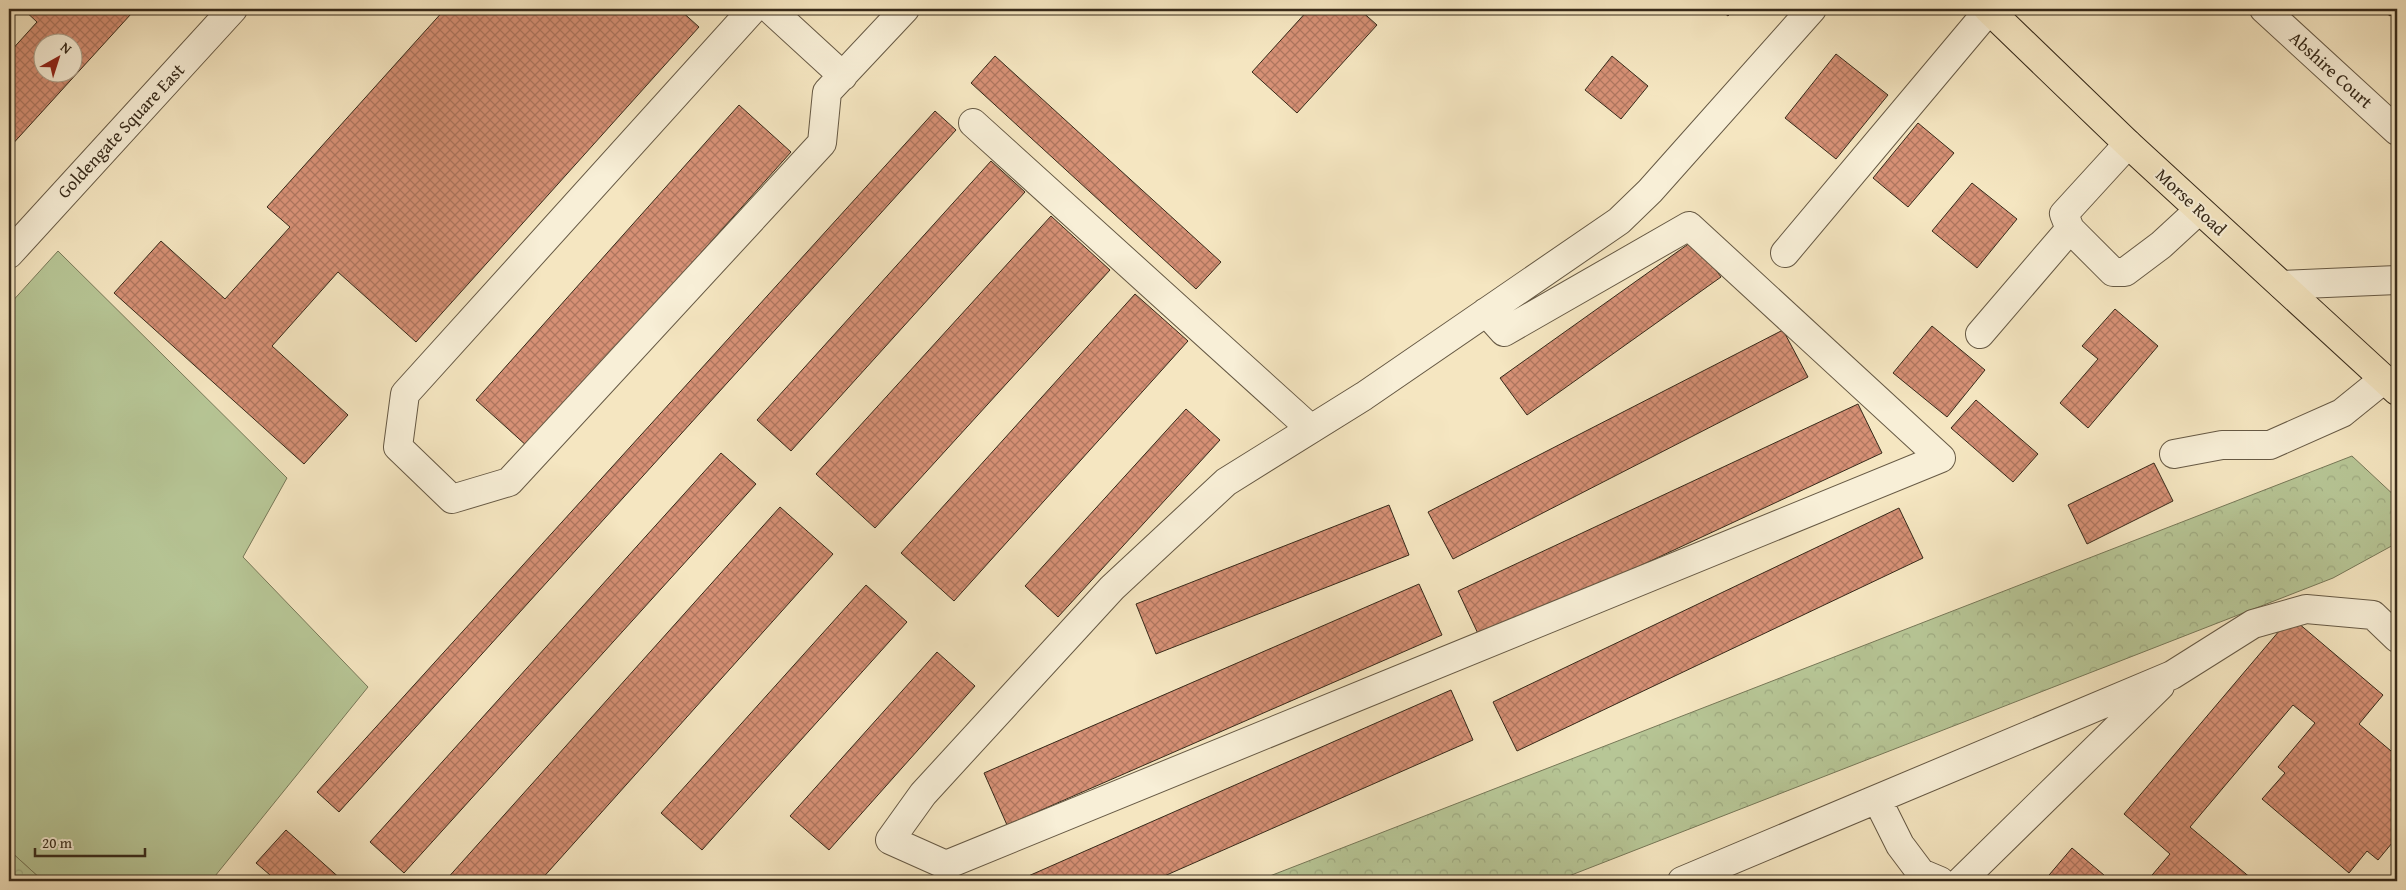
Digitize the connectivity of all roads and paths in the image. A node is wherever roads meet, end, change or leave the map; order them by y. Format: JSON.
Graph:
{"nodes":[{"id":1,"x":753,"y":9,"type":"edge"},
{"id":2,"x":770,"y":9,"type":"edge"},
{"id":3,"x":906,"y":9,"type":"edge"},
{"id":4,"x":1812,"y":9,"type":"edge"},
{"id":5,"x":1989,"y":9,"type":"edge"},
{"id":6,"x":2264,"y":9,"type":"edge"},
{"id":7,"x":224,"y":12,"type":"edge"},
{"id":8,"x":843,"y":76,"type":"junction"},
{"id":9,"x":973,"y":123,"type":"dead end"},
{"id":10,"x":2397,"y":131,"type":"edge"},
{"id":11,"x":2128,"y":144,"type":"junction"},
{"id":12,"x":2199,"y":210,"type":"junction"},
{"id":13,"x":2070,"y":229,"type":"junction"},
{"id":14,"x":1785,"y":253,"type":"dead end"},
{"id":15,"x":9,"y":254,"type":"edge"},
{"id":16,"x":2397,"y":280,"type":"edge"},
{"id":17,"x":2282,"y":285,"type":"junction"},
{"id":18,"x":1486,"y":312,"type":"junction"},
{"id":19,"x":1980,"y":334,"type":"dead end"},
{"id":20,"x":2391,"y":385,"type":"edge"},
{"id":21,"x":1311,"y":429,"type":"junction"},
{"id":22,"x":2174,"y":454,"type":"dead end"},
{"id":23,"x":2397,"y":638,"type":"edge"},
{"id":24,"x":2172,"y":675,"type":"junction"},
{"id":25,"x":1877,"y":799,"type":"junction"},
{"id":26,"x":1682,"y":881,"type":"edge"},
{"id":27,"x":1940,"y":881,"type":"edge"},
{"id":28,"x":1961,"y":881,"type":"edge"}],
"edges":[{"from":1,"to":8,"type":"street"},
{"from":2,"to":8,"type":"street"},
{"from":3,"to":8,"type":"street"},
{"from":4,"to":18,"type":"street"},
{"from":5,"to":11,"type":"main road","name":"Morse Road"},
{"from":5,"to":14,"type":"street"},
{"from":6,"to":10,"type":"street","name":"Abshire Court"},
{"from":7,"to":15,"type":"street","name":"Goldengate Square East"},
{"from":9,"to":21,"type":"street"},
{"from":11,"to":12,"type":"main road","name":"Morse Road"},
{"from":11,"to":13,"type":"street"},
{"from":12,"to":13,"type":"street"},
{"from":12,"to":17,"type":"main road","name":"Morse Road"},
{"from":13,"to":19,"type":"street"},
{"from":16,"to":17,"type":"street"},
{"from":17,"to":20,"type":"main road","name":"Morse Road"},
{"from":18,"to":21,"type":"street"},
{"from":18,"to":21,"type":"street"},
{"from":20,"to":22,"type":"street"},
{"from":23,"to":24,"type":"street"},
{"from":24,"to":25,"type":"street"},
{"from":24,"to":28,"type":"street"},
{"from":25,"to":26,"type":"street"},
{"from":25,"to":27,"type":"street"}]}
